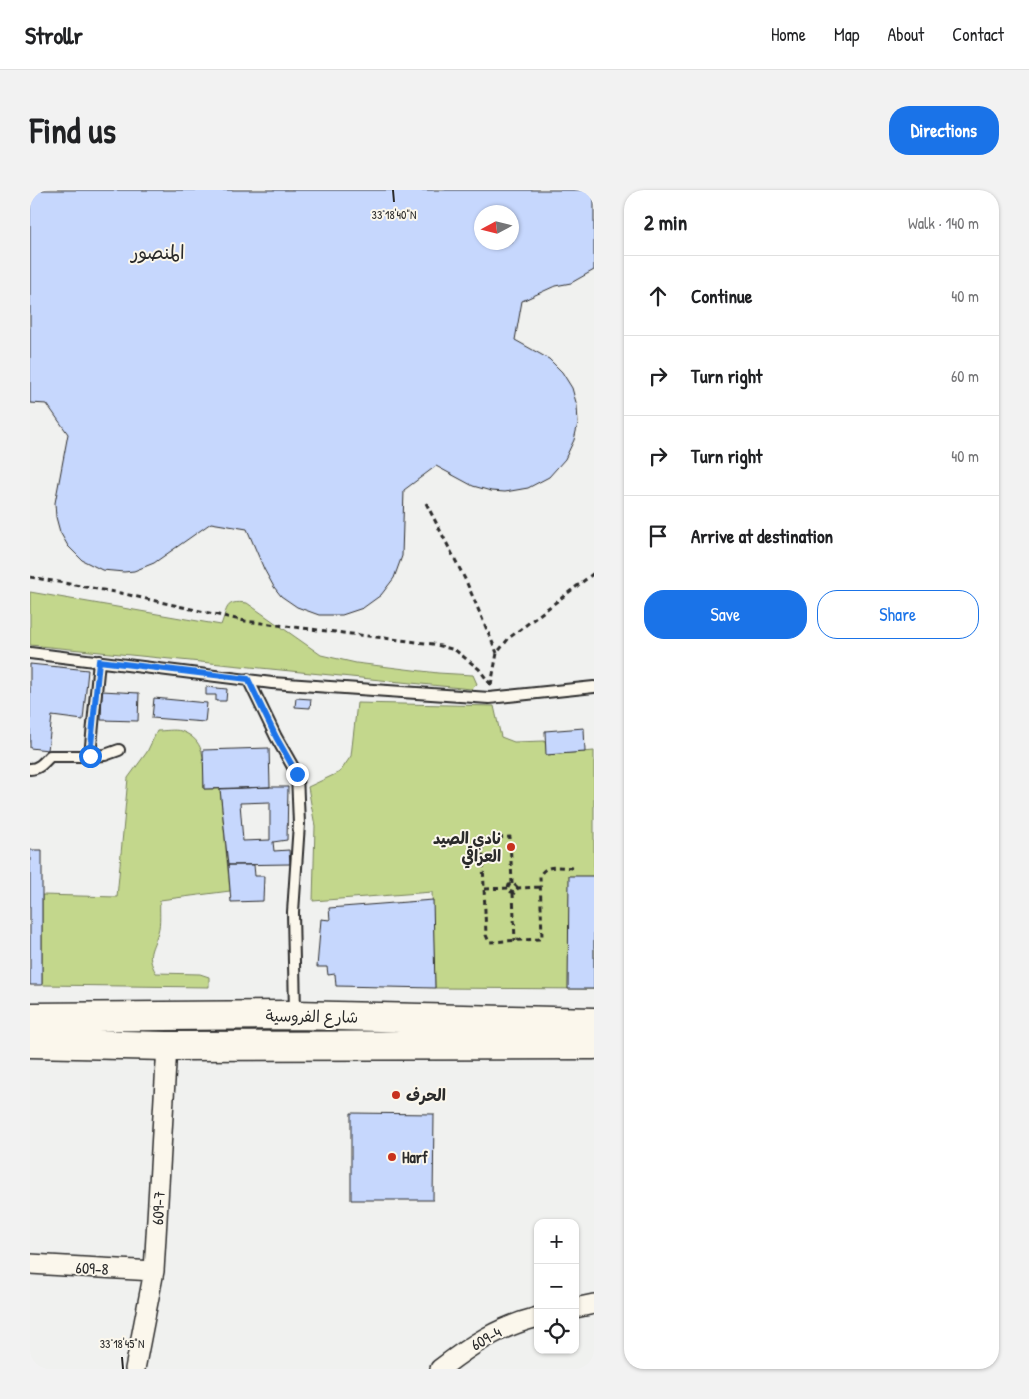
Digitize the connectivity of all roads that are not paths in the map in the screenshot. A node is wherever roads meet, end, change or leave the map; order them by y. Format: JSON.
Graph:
{"nodes":[{"id":1,"x":30,"y":654,"type":"edge"},
{"id":2,"x":99,"y":661,"type":"junction"},
{"id":3,"x":248,"y":679,"type":"junction"},
{"id":4,"x":594,"y":687,"type":"edge"},
{"id":5,"x":119,"y":750,"type":"dead end"},
{"id":6,"x":90,"y":756,"type":"junction"},
{"id":7,"x":30,"y":769,"type":"edge"},
{"id":8,"x":295,"y":1015,"type":"junction"},
{"id":9,"x":30,"y":1017,"type":"edge"},
{"id":10,"x":594,"y":1022,"type":"edge"},
{"id":11,"x":30,"y":1044,"type":"edge"},
{"id":12,"x":594,"y":1045,"type":"edge"},
{"id":13,"x":167,"y":1046,"type":"junction"},
{"id":14,"x":30,"y":1264,"type":"edge"},
{"id":15,"x":154,"y":1271,"type":"junction"},
{"id":16,"x":594,"y":1304,"type":"edge"},
{"id":17,"x":579,"y":1307,"type":"edge"},
{"id":18,"x":534,"y":1318,"type":"edge"},
{"id":19,"x":135,"y":1369,"type":"edge"},
{"id":20,"x":440,"y":1369,"type":"edge"}],
"edges":[{"from":1,"to":2,"type":"lane"},
{"from":2,"to":3,"type":"lane"},
{"from":2,"to":6,"type":"lane"},
{"from":3,"to":4,"type":"lane"},
{"from":3,"to":8,"type":"lane"},
{"from":5,"to":6,"type":"lane"},
{"from":6,"to":7,"type":"lane"},
{"from":8,"to":9,"type":"street","name":"شارع الفروسية"},
{"from":8,"to":10,"type":"street","name":"شارع الفروسية"},
{"from":11,"to":13,"type":"street","name":"شارع الفروسية"},
{"from":12,"to":13,"type":"street","name":"شارع الفروسية"},
{"from":13,"to":15,"type":"street","name":"609-7"},
{"from":14,"to":15,"type":"street","name":"609-8"},
{"from":15,"to":19,"type":"street","name":"609-7"},
{"from":16,"to":17,"type":"street"},
{"from":18,"to":20,"type":"street","name":"609-4"}]}
